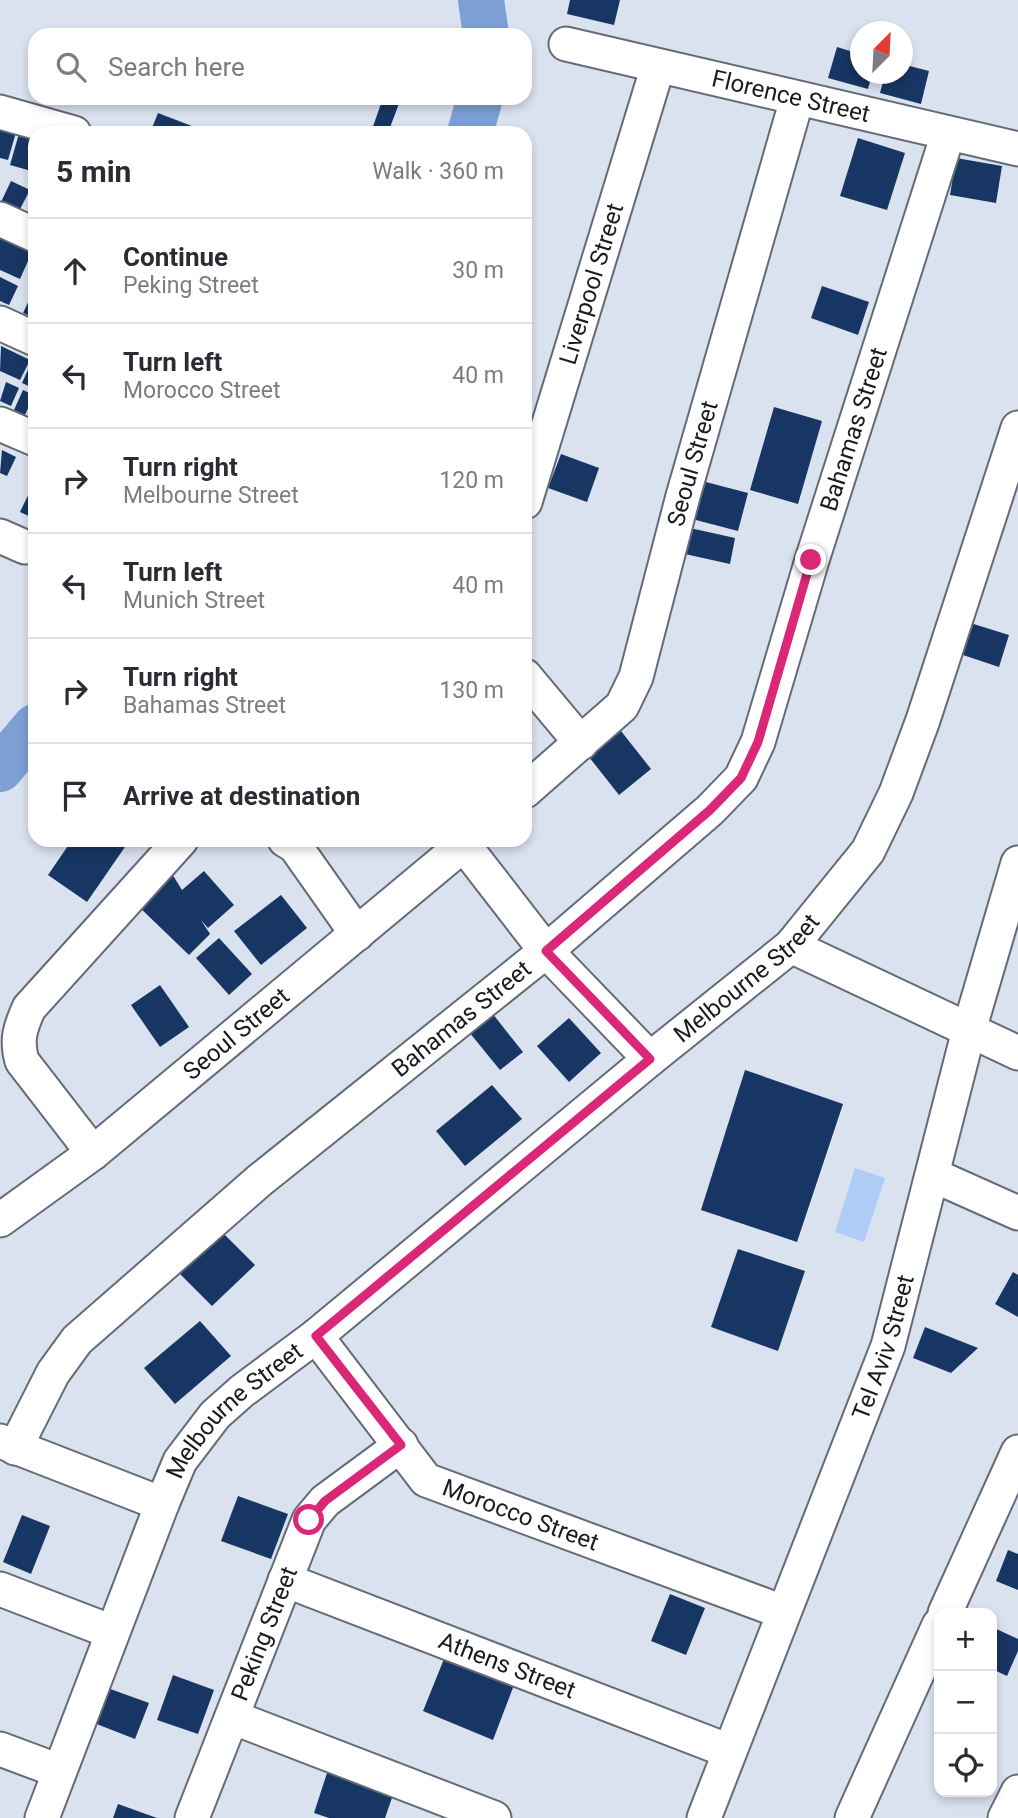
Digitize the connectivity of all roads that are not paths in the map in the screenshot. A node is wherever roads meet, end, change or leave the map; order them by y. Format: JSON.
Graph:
{"nodes":[{"id":1,"x":566,"y":44,"type":"dead end"},
{"id":2,"x":658,"y":66,"type":"junction"},
{"id":3,"x":797,"y":99,"type":"junction"},
{"id":4,"x":0,"y":111,"type":"edge"},
{"id":5,"x":50,"y":126,"type":"edge"},
{"id":6,"x":948,"y":134,"type":"junction"},
{"id":7,"x":1018,"y":149,"type":"edge"},
{"id":8,"x":0,"y":219,"type":"edge"},
{"id":9,"x":28,"y":232,"type":"edge"},
{"id":10,"x":0,"y":323,"type":"edge"},
{"id":11,"x":28,"y":335,"type":"edge"},
{"id":12,"x":0,"y":424,"type":"edge"},
{"id":13,"x":1018,"y":428,"type":"edge"},
{"id":14,"x":28,"y":436,"type":"edge"},
{"id":15,"x":532,"y":479,"type":"edge"},
{"id":16,"x":532,"y":684,"type":"edge"},
{"id":17,"x":581,"y":743,"type":"junction"},
{"id":18,"x":532,"y":785,"type":"edge"},
{"id":19,"x":175,"y":847,"type":"edge"},
{"id":20,"x":296,"y":847,"type":"edge"},
{"id":21,"x":457,"y":847,"type":"edge"},
{"id":22,"x":468,"y":847,"type":"edge"},
{"id":23,"x":1016,"y":875,"type":"edge"},
{"id":24,"x":356,"y":933,"type":"junction"},
{"id":25,"x":791,"y":946,"type":"junction"},
{"id":26,"x":546,"y":951,"type":"junction"},
{"id":27,"x":969,"y":1031,"type":"junction"},
{"id":28,"x":1018,"y":1053,"type":"edge"},
{"id":29,"x":650,"y":1059,"type":"junction"},
{"id":30,"x":93,"y":1153,"type":"junction"},
{"id":31,"x":933,"y":1175,"type":"junction"},
{"id":32,"x":1018,"y":1213,"type":"edge"},
{"id":33,"x":0,"y":1220,"type":"edge"},
{"id":34,"x":316,"y":1336,"type":"junction"},
{"id":35,"x":8,"y":1444,"type":"edge"},
{"id":36,"x":401,"y":1445,"type":"junction"},
{"id":37,"x":1018,"y":1452,"type":"edge"},
{"id":38,"x":162,"y":1504,"type":"junction"},
{"id":39,"x":285,"y":1580,"type":"junction"},
{"id":40,"x":0,"y":1589,"type":"edge"},
{"id":41,"x":947,"y":1608,"type":"edge"},
{"id":42,"x":783,"y":1612,"type":"junction"},
{"id":43,"x":112,"y":1632,"type":"junction"},
{"id":44,"x":934,"y":1636,"type":"edge"},
{"id":45,"x":232,"y":1717,"type":"junction"},
{"id":46,"x":0,"y":1749,"type":"edge"},
{"id":47,"x":729,"y":1751,"type":"junction"},
{"id":48,"x":59,"y":1771,"type":"junction"},
{"id":49,"x":1018,"y":1792,"type":"edge"},
{"id":50,"x":41,"y":1818,"type":"edge"},
{"id":51,"x":192,"y":1818,"type":"edge"},
{"id":52,"x":494,"y":1818,"type":"edge"},
{"id":53,"x":704,"y":1818,"type":"edge"},
{"id":54,"x":852,"y":1818,"type":"edge"},
{"id":55,"x":1005,"y":1818,"type":"edge"}],
"edges":[{"from":1,"to":2,"type":"street","name":"Florence Street"},
{"from":2,"to":3,"type":"street","name":"Florence Street"},
{"from":2,"to":15,"type":"street","name":"Liverpool Street"},
{"from":3,"to":6,"type":"street","name":"Florence Street"},
{"from":3,"to":17,"type":"street","name":"Seoul Street"},
{"from":4,"to":5,"type":"street"},
{"from":6,"to":7,"type":"street","name":"Florence Street"},
{"from":6,"to":26,"type":"street","name":"Bahamas Street"},
{"from":8,"to":9,"type":"street"},
{"from":10,"to":11,"type":"street"},
{"from":12,"to":14,"type":"street"},
{"from":13,"to":25,"type":"street","name":"Melbourne Street"},
{"from":16,"to":17,"type":"street"},
{"from":17,"to":18,"type":"street","name":"Seoul Street"},
{"from":19,"to":30,"type":"street"},
{"from":20,"to":24,"type":"street"},
{"from":21,"to":24,"type":"street","name":"Seoul Street"},
{"from":22,"to":26,"type":"street"},
{"from":23,"to":27,"type":"street","name":"Tel Aviv Street"},
{"from":24,"to":30,"type":"street","name":"Seoul Street"},
{"from":25,"to":27,"type":"street"},
{"from":25,"to":29,"type":"street","name":"Melbourne Street"},
{"from":26,"to":29,"type":"street"},
{"from":26,"to":35,"type":"street","name":"Bahamas Street"},
{"from":27,"to":28,"type":"street"},
{"from":27,"to":31,"type":"street","name":"Tel Aviv Street"},
{"from":29,"to":34,"type":"street","name":"Melbourne Street"},
{"from":30,"to":33,"type":"street","name":"Seoul Street"},
{"from":31,"to":32,"type":"street"},
{"from":31,"to":42,"type":"street","name":"Tel Aviv Street"},
{"from":34,"to":36,"type":"street","name":"Morocco Street"},
{"from":34,"to":38,"type":"street","name":"Melbourne Street"},
{"from":35,"to":38,"type":"street"},
{"from":36,"to":39,"type":"street","name":"Peking Street"},
{"from":36,"to":42,"type":"street","name":"Morocco Street"},
{"from":37,"to":41,"type":"street"},
{"from":38,"to":43,"type":"street","name":"Melbourne Street"},
{"from":39,"to":45,"type":"street","name":"Peking Street"},
{"from":39,"to":47,"type":"street","name":"Athens Street"},
{"from":40,"to":43,"type":"street"},
{"from":42,"to":47,"type":"street","name":"Tel Aviv Street"},
{"from":43,"to":48,"type":"street","name":"Melbourne Street"},
{"from":44,"to":54,"type":"street"},
{"from":45,"to":51,"type":"street","name":"Peking Street"},
{"from":45,"to":52,"type":"street"},
{"from":46,"to":48,"type":"street"},
{"from":47,"to":53,"type":"street","name":"Tel Aviv Street"},
{"from":48,"to":50,"type":"street","name":"Melbourne Street"},
{"from":49,"to":55,"type":"street"}]}
